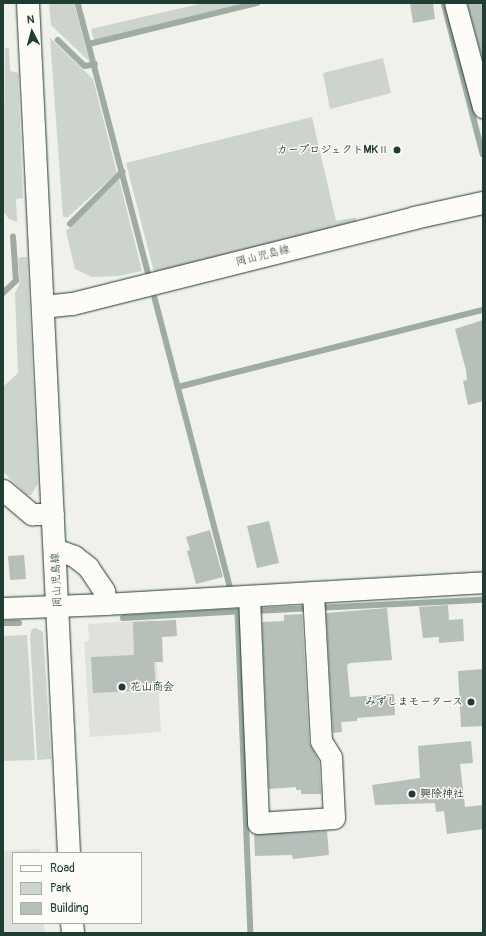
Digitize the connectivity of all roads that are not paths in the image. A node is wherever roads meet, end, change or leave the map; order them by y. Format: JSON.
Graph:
{"nodes":[{"id":1,"x":28,"y":3,"type":"edge"},
{"id":2,"x":454,"y":3,"type":"edge"},
{"id":3,"x":483,"y":107,"type":"edge"},
{"id":4,"x":483,"y":203,"type":"edge"},
{"id":5,"x":43,"y":307,"type":"junction"},
{"id":6,"x":3,"y":490,"type":"edge"},
{"id":7,"x":53,"y":514,"type":"junction"},
{"id":8,"x":55,"y":550,"type":"junction"},
{"id":9,"x":483,"y":582,"type":"edge"},
{"id":10,"x":314,"y":602,"type":"junction"},
{"id":11,"x":106,"y":604,"type":"junction"},
{"id":12,"x":58,"y":605,"type":"junction"},
{"id":13,"x":249,"y":605,"type":"junction"},
{"id":14,"x":3,"y":608,"type":"edge"},
{"id":15,"x":69,"y":852,"type":"edge"}],
"edges":[{"from":1,"to":5,"type":"main road","name":"岡山児島線"},
{"from":2,"to":3,"type":"street"},
{"from":4,"to":5,"type":"main road","name":"岡山児島線"},
{"from":5,"to":7,"type":"main road","name":"岡山児島線"},
{"from":6,"to":7,"type":"street"},
{"from":7,"to":8,"type":"main road","name":"岡山児島線"},
{"from":8,"to":11,"type":"street"},
{"from":8,"to":12,"type":"main road","name":"岡山児島線"},
{"from":9,"to":10,"type":"street"},
{"from":10,"to":13,"type":"street"},
{"from":10,"to":13,"type":"street"},
{"from":11,"to":12,"type":"street"},
{"from":11,"to":13,"type":"street"},
{"from":12,"to":14,"type":"street"},
{"from":12,"to":15,"type":"main road","name":"岡山児島線"}]}
